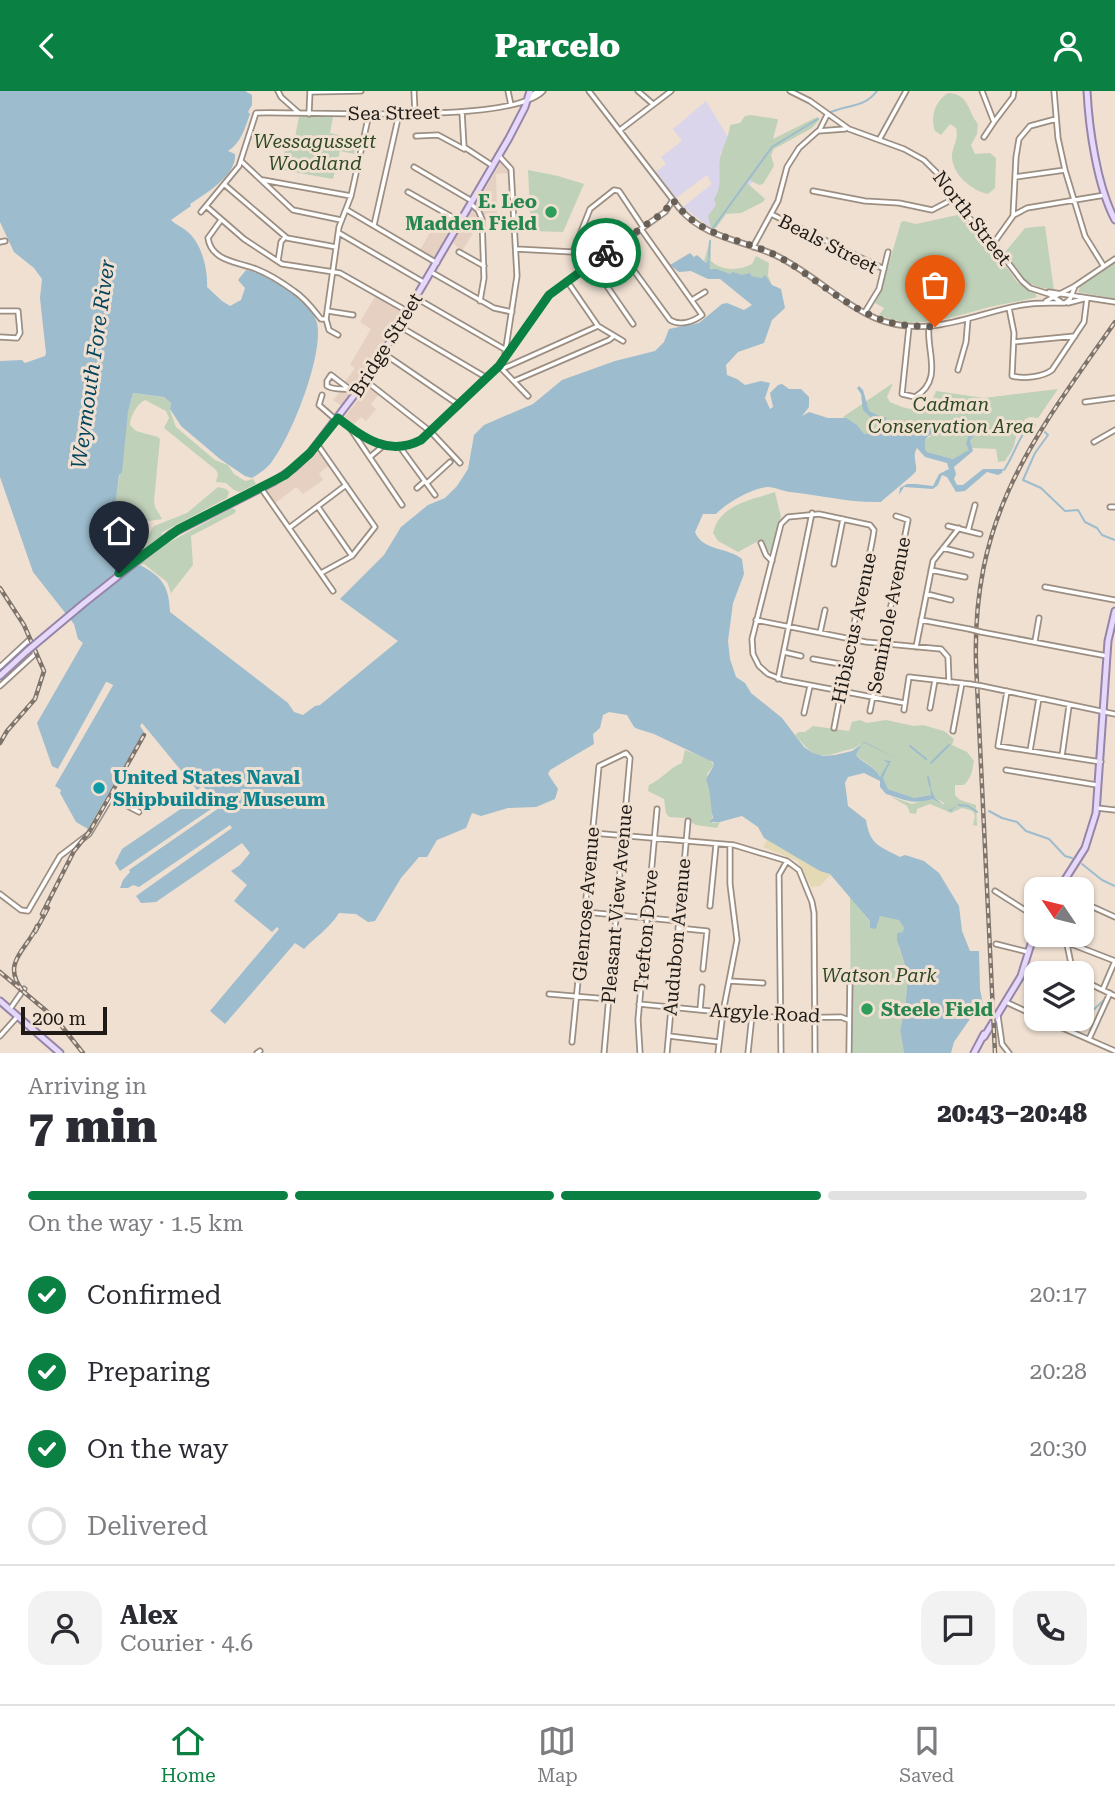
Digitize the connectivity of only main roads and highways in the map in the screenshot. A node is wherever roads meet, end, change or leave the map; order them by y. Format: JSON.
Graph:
{"nodes":[{"id":1,"x":530,"y":91,"type":"edge"},
{"id":2,"x":1087,"y":91,"type":"edge"},
{"id":3,"x":1112,"y":207,"type":"edge"},
{"id":4,"x":1115,"y":219,"type":"edge"},
{"id":5,"x":1115,"y":611,"type":"edge"},
{"id":6,"x":1113,"y":626,"type":"edge"},
{"id":7,"x":0,"y":676,"type":"edge"},
{"id":8,"x":1066,"y":877,"type":"edge"},
{"id":9,"x":1030,"y":947,"type":"edge"},
{"id":10,"x":0,"y":1001,"type":"edge"},
{"id":11,"x":1005,"y":1002,"type":"junction"},
{"id":12,"x":984,"y":1037,"type":"junction"},
{"id":13,"x":60,"y":1053,"type":"edge"},
{"id":14,"x":974,"y":1053,"type":"edge"}],
"edges":[{"from":1,"to":7,"type":"main road","name":"Bridge Street","bridge":true},
{"from":2,"to":3,"type":"main road"},
{"from":3,"to":4,"type":"main road"},
{"from":5,"to":6,"type":"main road"},
{"from":6,"to":8,"type":"main road"},
{"from":9,"to":11,"type":"main road"},
{"from":10,"to":13,"type":"main road"},
{"from":11,"to":12,"type":"main road"},
{"from":11,"to":12,"type":"main road"},
{"from":12,"to":14,"type":"main road"}]}
